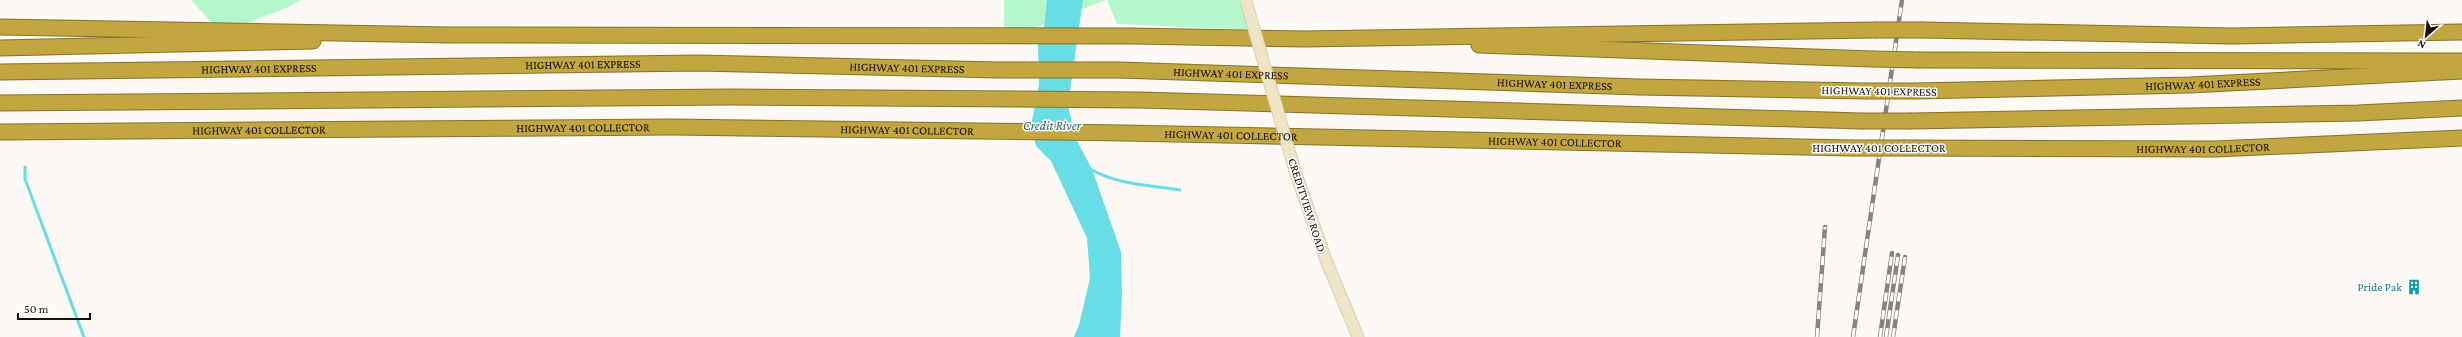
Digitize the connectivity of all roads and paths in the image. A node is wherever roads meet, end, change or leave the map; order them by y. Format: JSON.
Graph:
{"nodes":[{"id":1,"x":1246,"y":0,"type":"edge"},
{"id":2,"x":2462,"y":24,"type":"edge"},
{"id":3,"x":0,"y":27,"type":"edge"},
{"id":4,"x":2462,"y":32,"type":"edge"},
{"id":5,"x":448,"y":35,"type":"junction"},
{"id":6,"x":2232,"y":36,"type":"junction"},
{"id":7,"x":1305,"y":38,"type":"junction"},
{"id":8,"x":0,"y":48,"type":"edge"},
{"id":9,"x":2462,"y":61,"type":"edge"},
{"id":10,"x":2462,"y":70,"type":"edge"},
{"id":11,"x":0,"y":72,"type":"edge"},
{"id":12,"x":0,"y":103,"type":"edge"},
{"id":13,"x":2462,"y":108,"type":"edge"},
{"id":14,"x":0,"y":132,"type":"edge"},
{"id":15,"x":2462,"y":138,"type":"edge"},
{"id":16,"x":1358,"y":337,"type":"edge"}],
"edges":[{"from":1,"to":16,"type":"main road","name":"CREDITVIEW ROAD","bridge":true},
{"from":2,"to":6,"type":"highway"},
{"from":3,"to":5,"type":"highway"},
{"from":4,"to":6,"type":"highway"},
{"from":5,"to":7,"type":"highway"},
{"from":5,"to":8,"type":"highway"},
{"from":6,"to":7,"type":"highway","bridge":true},
{"from":7,"to":9,"type":"highway","bridge":true},
{"from":10,"to":11,"type":"highway","name":"HIGHWAY 401 EXPRESS","bridge":true},
{"from":12,"to":13,"type":"highway","bridge":true},
{"from":14,"to":15,"type":"highway","name":"HIGHWAY 401 COLLECTOR","bridge":true}]}
